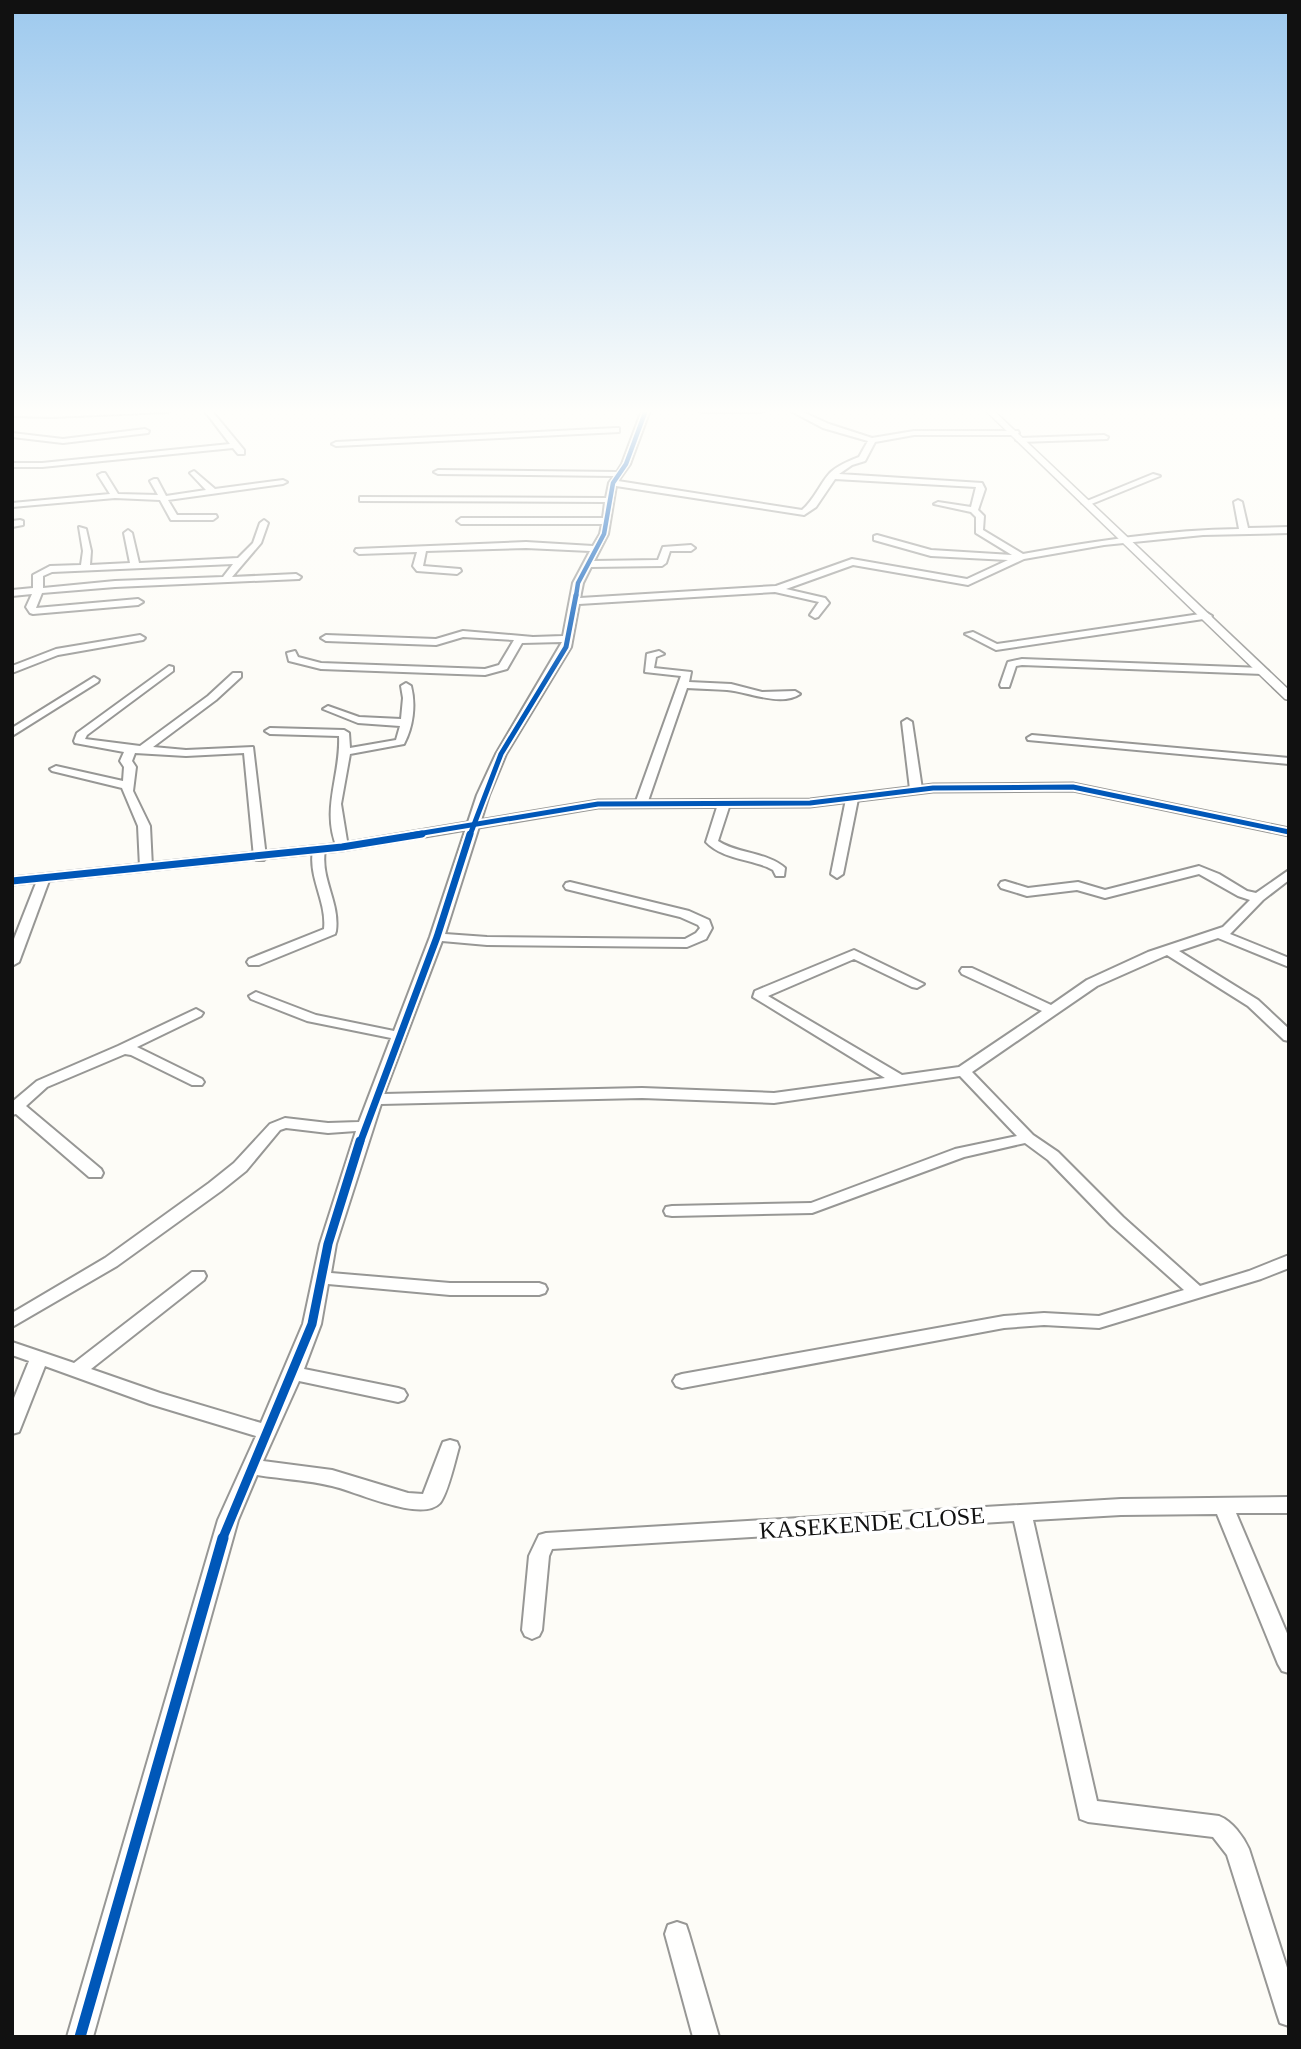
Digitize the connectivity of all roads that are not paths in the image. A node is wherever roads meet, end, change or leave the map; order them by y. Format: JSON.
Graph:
{"nodes":[{"id":1,"x":168,"y":506,"type":"edge"},
{"id":2,"x":608,"y":506,"type":"edge"},
{"id":3,"x":755,"y":506,"type":"edge"},
{"id":4,"x":813,"y":506,"type":"edge"},
{"id":5,"x":942,"y":506,"type":"edge"},
{"id":6,"x":975,"y":506,"type":"edge"},
{"id":7,"x":1090,"y":506,"type":"edge"},
{"id":8,"x":1239,"y":506,"type":"edge"},
{"id":9,"x":974,"y":510,"type":"junction"},
{"id":10,"x":214,"y":517,"type":"dead end"},
{"id":11,"x":461,"y":521,"type":"dead end"},
{"id":12,"x":607,"y":521,"type":"junction"},
{"id":13,"x":264,"y":523,"type":"dead end"},
{"id":14,"x":82,"y":529,"type":"dead end"},
{"id":15,"x":1244,"y":530,"type":"junction"},
{"id":16,"x":1289,"y":530,"type":"edge"},
{"id":17,"x":128,"y":533,"type":"dead end"},
{"id":18,"x":877,"y":538,"type":"dead end"},
{"id":19,"x":1125,"y":541,"type":"junction"},
{"id":20,"x":691,"y":548,"type":"dead end"},
{"id":21,"x":422,"y":549,"type":"junction"},
{"id":22,"x":597,"y":549,"type":"junction"},
{"id":23,"x":359,"y":551,"type":"dead end"},
{"id":24,"x":1021,"y":558,"type":"junction"},
{"id":25,"x":238,"y":561,"type":"junction"},
{"id":26,"x":135,"y":564,"type":"junction"},
{"id":27,"x":588,"y":564,"type":"junction"},
{"id":28,"x":85,"y":567,"type":"junction"},
{"id":29,"x":457,"y":570,"type":"dead end"},
{"id":30,"x":296,"y":576,"type":"dead end"},
{"id":31,"x":226,"y":580,"type":"junction"},
{"id":32,"x":777,"y":589,"type":"junction"},
{"id":33,"x":38,"y":591,"type":"junction"},
{"id":34,"x":12,"y":593,"type":"edge"},
{"id":35,"x":576,"y":601,"type":"junction"},
{"id":36,"x":138,"y":602,"type":"dead end"},
{"id":37,"x":815,"y":615,"type":"dead end"},
{"id":38,"x":1207,"y":616,"type":"junction"},
{"id":39,"x":970,"y":634,"type":"dead end"},
{"id":40,"x":140,"y":638,"type":"dead end"},
{"id":41,"x":326,"y":638,"type":"dead end"},
{"id":42,"x":529,"y":638,"type":"junction"},
{"id":43,"x":569,"y":639,"type":"junction"},
{"id":44,"x":292,"y":653,"type":"dead end"},
{"id":45,"x":659,"y":654,"type":"dead end"},
{"id":46,"x":169,"y":669,"type":"dead end"},
{"id":47,"x":12,"y":670,"type":"edge"},
{"id":48,"x":1263,"y":671,"type":"junction"},
{"id":49,"x":237,"y":676,"type":"dead end"},
{"id":50,"x":94,"y":680,"type":"dead end"},
{"id":51,"x":685,"y":685,"type":"junction"},
{"id":52,"x":1005,"y":685,"type":"dead end"},
{"id":53,"x":406,"y":686,"type":"dead end"},
{"id":54,"x":794,"y":694,"type":"dead end"},
{"id":55,"x":1289,"y":697,"type":"edge"},
{"id":56,"x":328,"y":709,"type":"dead end"},
{"id":57,"x":907,"y":722,"type":"dead end"},
{"id":58,"x":407,"y":723,"type":"junction"},
{"id":59,"x":270,"y":731,"type":"dead end"},
{"id":60,"x":12,"y":733,"type":"edge"},
{"id":61,"x":1032,"y":738,"type":"dead end"},
{"id":62,"x":137,"y":749,"type":"junction"},
{"id":63,"x":345,"y":751,"type":"junction"},
{"id":64,"x":1289,"y":761,"type":"edge"},
{"id":65,"x":56,"y":769,"type":"dead end"},
{"id":66,"x":128,"y":786,"type":"junction"},
{"id":67,"x":916,"y":789,"type":"junction"},
{"id":68,"x":852,"y":799,"type":"junction"},
{"id":69,"x":641,"y":804,"type":"junction"},
{"id":70,"x":724,"y":804,"type":"junction"},
{"id":71,"x":471,"y":827,"type":"junction"},
{"id":72,"x":1289,"y":832,"type":"edge"},
{"id":73,"x":342,"y":847,"type":"junction"},
{"id":74,"x":319,"y":850,"type":"junction"},
{"id":75,"x":260,"y":857,"type":"junction"},
{"id":76,"x":146,"y":867,"type":"junction"},
{"id":77,"x":780,"y":873,"type":"dead end"},
{"id":78,"x":837,"y":874,"type":"dead end"},
{"id":79,"x":1289,"y":874,"type":"edge"},
{"id":80,"x":44,"y":878,"type":"junction"},
{"id":81,"x":12,"y":881,"type":"edge"},
{"id":82,"x":1005,"y":885,"type":"dead end"},
{"id":83,"x":570,"y":886,"type":"dead end"},
{"id":84,"x":1259,"y":897,"type":"junction"},
{"id":85,"x":1220,"y":934,"type":"junction"},
{"id":86,"x":438,"y":937,"type":"junction"},
{"id":87,"x":1169,"y":950,"type":"junction"},
{"id":88,"x":12,"y":962,"type":"edge"},
{"id":89,"x":254,"y":962,"type":"dead end"},
{"id":90,"x":1289,"y":963,"type":"edge"},
{"id":91,"x":967,"y":971,"type":"dead end"},
{"id":92,"x":918,"y":984,"type":"dead end"},
{"id":93,"x":256,"y":996,"type":"dead end"},
{"id":94,"x":1051,"y":1010,"type":"junction"},
{"id":95,"x":195,"y":1013,"type":"dead end"},
{"id":96,"x":400,"y":1036,"type":"junction"},
{"id":97,"x":1289,"y":1037,"type":"edge"},
{"id":98,"x":122,"y":1049,"type":"junction"},
{"id":99,"x":963,"y":1071,"type":"junction"},
{"id":100,"x":899,"y":1080,"type":"junction"},
{"id":101,"x":197,"y":1082,"type":"dead end"},
{"id":102,"x":378,"y":1099,"type":"junction"},
{"id":103,"x":15,"y":1108,"type":"edge"},
{"id":104,"x":365,"y":1126,"type":"junction"},
{"id":105,"x":1028,"y":1138,"type":"junction"},
{"id":106,"x":95,"y":1173,"type":"dead end"},
{"id":107,"x":672,"y":1211,"type":"dead end"},
{"id":108,"x":1289,"y":1261,"type":"edge"},
{"id":109,"x":198,"y":1276,"type":"dead end"},
{"id":110,"x":322,"y":1278,"type":"junction"},
{"id":111,"x":539,"y":1289,"type":"dead end"},
{"id":112,"x":1196,"y":1292,"type":"junction"},
{"id":113,"x":12,"y":1321,"type":"edge"},
{"id":114,"x":12,"y":1348,"type":"edge"},
{"id":115,"x":39,"y":1358,"type":"junction"},
{"id":116,"x":78,"y":1369,"type":"junction"},
{"id":117,"x":293,"y":1373,"type":"junction"},
{"id":118,"x":682,"y":1381,"type":"dead end"},
{"id":119,"x":398,"y":1395,"type":"dead end"},
{"id":120,"x":12,"y":1427,"type":"edge"},
{"id":121,"x":266,"y":1432,"type":"junction"},
{"id":122,"x":450,"y":1447,"type":"dead end"},
{"id":123,"x":251,"y":1467,"type":"junction"},
{"id":124,"x":1289,"y":1505,"type":"edge"},
{"id":125,"x":1223,"y":1506,"type":"junction"},
{"id":126,"x":1022,"y":1514,"type":"junction"},
{"id":127,"x":532,"y":1630,"type":"dead end"},
{"id":128,"x":1289,"y":1664,"type":"edge"},
{"id":129,"x":677,"y":1934,"type":"dead end"},
{"id":130,"x":1289,"y":2014,"type":"edge"},
{"id":131,"x":80,"y":2037,"type":"edge"},
{"id":132,"x":706,"y":2037,"type":"edge"}],
"edges":[{"from":1,"to":10,"type":"street"},
{"from":2,"to":12,"type":"street"},
{"from":3,"to":4,"type":"street"},
{"from":5,"to":9,"type":"street"},
{"from":6,"to":9,"type":"street"},
{"from":7,"to":19,"type":"street"},
{"from":8,"to":15,"type":"street"},
{"from":9,"to":24,"type":"street"},
{"from":11,"to":12,"type":"street"},
{"from":12,"to":22,"type":"street"},
{"from":13,"to":25,"type":"street"},
{"from":14,"to":28,"type":"street"},
{"from":15,"to":16,"type":"street"},
{"from":15,"to":19,"type":"street"},
{"from":17,"to":26,"type":"street"},
{"from":18,"to":24,"type":"street"},
{"from":19,"to":24,"type":"street"},
{"from":19,"to":38,"type":"street"},
{"from":20,"to":27,"type":"street"},
{"from":21,"to":22,"type":"street"},
{"from":21,"to":23,"type":"street"},
{"from":21,"to":29,"type":"street"},
{"from":22,"to":27,"type":"street"},
{"from":24,"to":32,"type":"street"},
{"from":25,"to":26,"type":"street"},
{"from":25,"to":31,"type":"street"},
{"from":26,"to":28,"type":"street"},
{"from":27,"to":35,"type":"street"},
{"from":28,"to":33,"type":"street"},
{"from":30,"to":31,"type":"street"},
{"from":31,"to":33,"type":"street"},
{"from":32,"to":35,"type":"street"},
{"from":32,"to":37,"type":"street"},
{"from":33,"to":34,"type":"street"},
{"from":33,"to":36,"type":"street"},
{"from":35,"to":43,"type":"street"},
{"from":38,"to":39,"type":"street"},
{"from":38,"to":48,"type":"street"},
{"from":40,"to":47,"type":"street"},
{"from":41,"to":42,"type":"street"},
{"from":42,"to":43,"type":"street"},
{"from":42,"to":44,"type":"street"},
{"from":43,"to":71,"type":"street"},
{"from":45,"to":51,"type":"street"},
{"from":46,"to":62,"type":"street"},
{"from":48,"to":52,"type":"street"},
{"from":48,"to":55,"type":"street"},
{"from":49,"to":62,"type":"street"},
{"from":50,"to":60,"type":"street"},
{"from":51,"to":54,"type":"street"},
{"from":51,"to":69,"type":"street"},
{"from":53,"to":58,"type":"street"},
{"from":56,"to":58,"type":"street"},
{"from":57,"to":67,"type":"street"},
{"from":58,"to":63,"type":"street"},
{"from":59,"to":63,"type":"street"},
{"from":61,"to":64,"type":"street"},
{"from":62,"to":66,"type":"street"},
{"from":62,"to":75,"type":"street"},
{"from":63,"to":73,"type":"street"},
{"from":65,"to":66,"type":"street"},
{"from":66,"to":76,"type":"street"},
{"from":67,"to":68,"type":"street"},
{"from":67,"to":72,"type":"street"},
{"from":68,"to":70,"type":"street"},
{"from":68,"to":78,"type":"street"},
{"from":69,"to":70,"type":"street"},
{"from":69,"to":71,"type":"street"},
{"from":70,"to":77,"type":"street"},
{"from":71,"to":73,"type":"street"},
{"from":71,"to":86,"type":"street"},
{"from":73,"to":74,"type":"street"},
{"from":74,"to":75,"type":"street"},
{"from":74,"to":89,"type":"street"},
{"from":75,"to":76,"type":"street"},
{"from":76,"to":80,"type":"street"},
{"from":79,"to":84,"type":"street"},
{"from":80,"to":81,"type":"street"},
{"from":80,"to":88,"type":"street"},
{"from":82,"to":84,"type":"street"},
{"from":83,"to":86,"type":"street"},
{"from":84,"to":85,"type":"street"},
{"from":85,"to":87,"type":"street"},
{"from":85,"to":90,"type":"street"},
{"from":86,"to":96,"type":"street"},
{"from":87,"to":94,"type":"street"},
{"from":87,"to":97,"type":"street"},
{"from":91,"to":94,"type":"street"},
{"from":92,"to":100,"type":"street"},
{"from":93,"to":96,"type":"street"},
{"from":94,"to":99,"type":"street"},
{"from":95,"to":98,"type":"street"},
{"from":96,"to":102,"type":"street"},
{"from":98,"to":101,"type":"street"},
{"from":98,"to":103,"type":"street"},
{"from":99,"to":100,"type":"street"},
{"from":99,"to":105,"type":"street"},
{"from":100,"to":102,"type":"street"},
{"from":102,"to":104,"type":"street"},
{"from":103,"to":106,"type":"street"},
{"from":104,"to":110,"type":"street"},
{"from":104,"to":113,"type":"street"},
{"from":105,"to":107,"type":"street"},
{"from":105,"to":112,"type":"street"},
{"from":108,"to":112,"type":"street"},
{"from":109,"to":116,"type":"street"},
{"from":110,"to":111,"type":"street"},
{"from":110,"to":117,"type":"street"},
{"from":112,"to":118,"type":"street"},
{"from":114,"to":115,"type":"street"},
{"from":115,"to":116,"type":"street"},
{"from":115,"to":120,"type":"street"},
{"from":116,"to":121,"type":"street"},
{"from":117,"to":119,"type":"street"},
{"from":117,"to":121,"type":"street"},
{"from":121,"to":123,"type":"street"},
{"from":122,"to":123,"type":"street"},
{"from":123,"to":131,"type":"street"},
{"from":124,"to":125,"type":"street","name":"KASEKENDE CLOSE"},
{"from":125,"to":126,"type":"street","name":"KASEKENDE CLOSE"},
{"from":125,"to":128,"type":"street"},
{"from":126,"to":127,"type":"street","name":"KASEKENDE CLOSE"},
{"from":126,"to":130,"type":"street"},
{"from":129,"to":132,"type":"street"}]}
